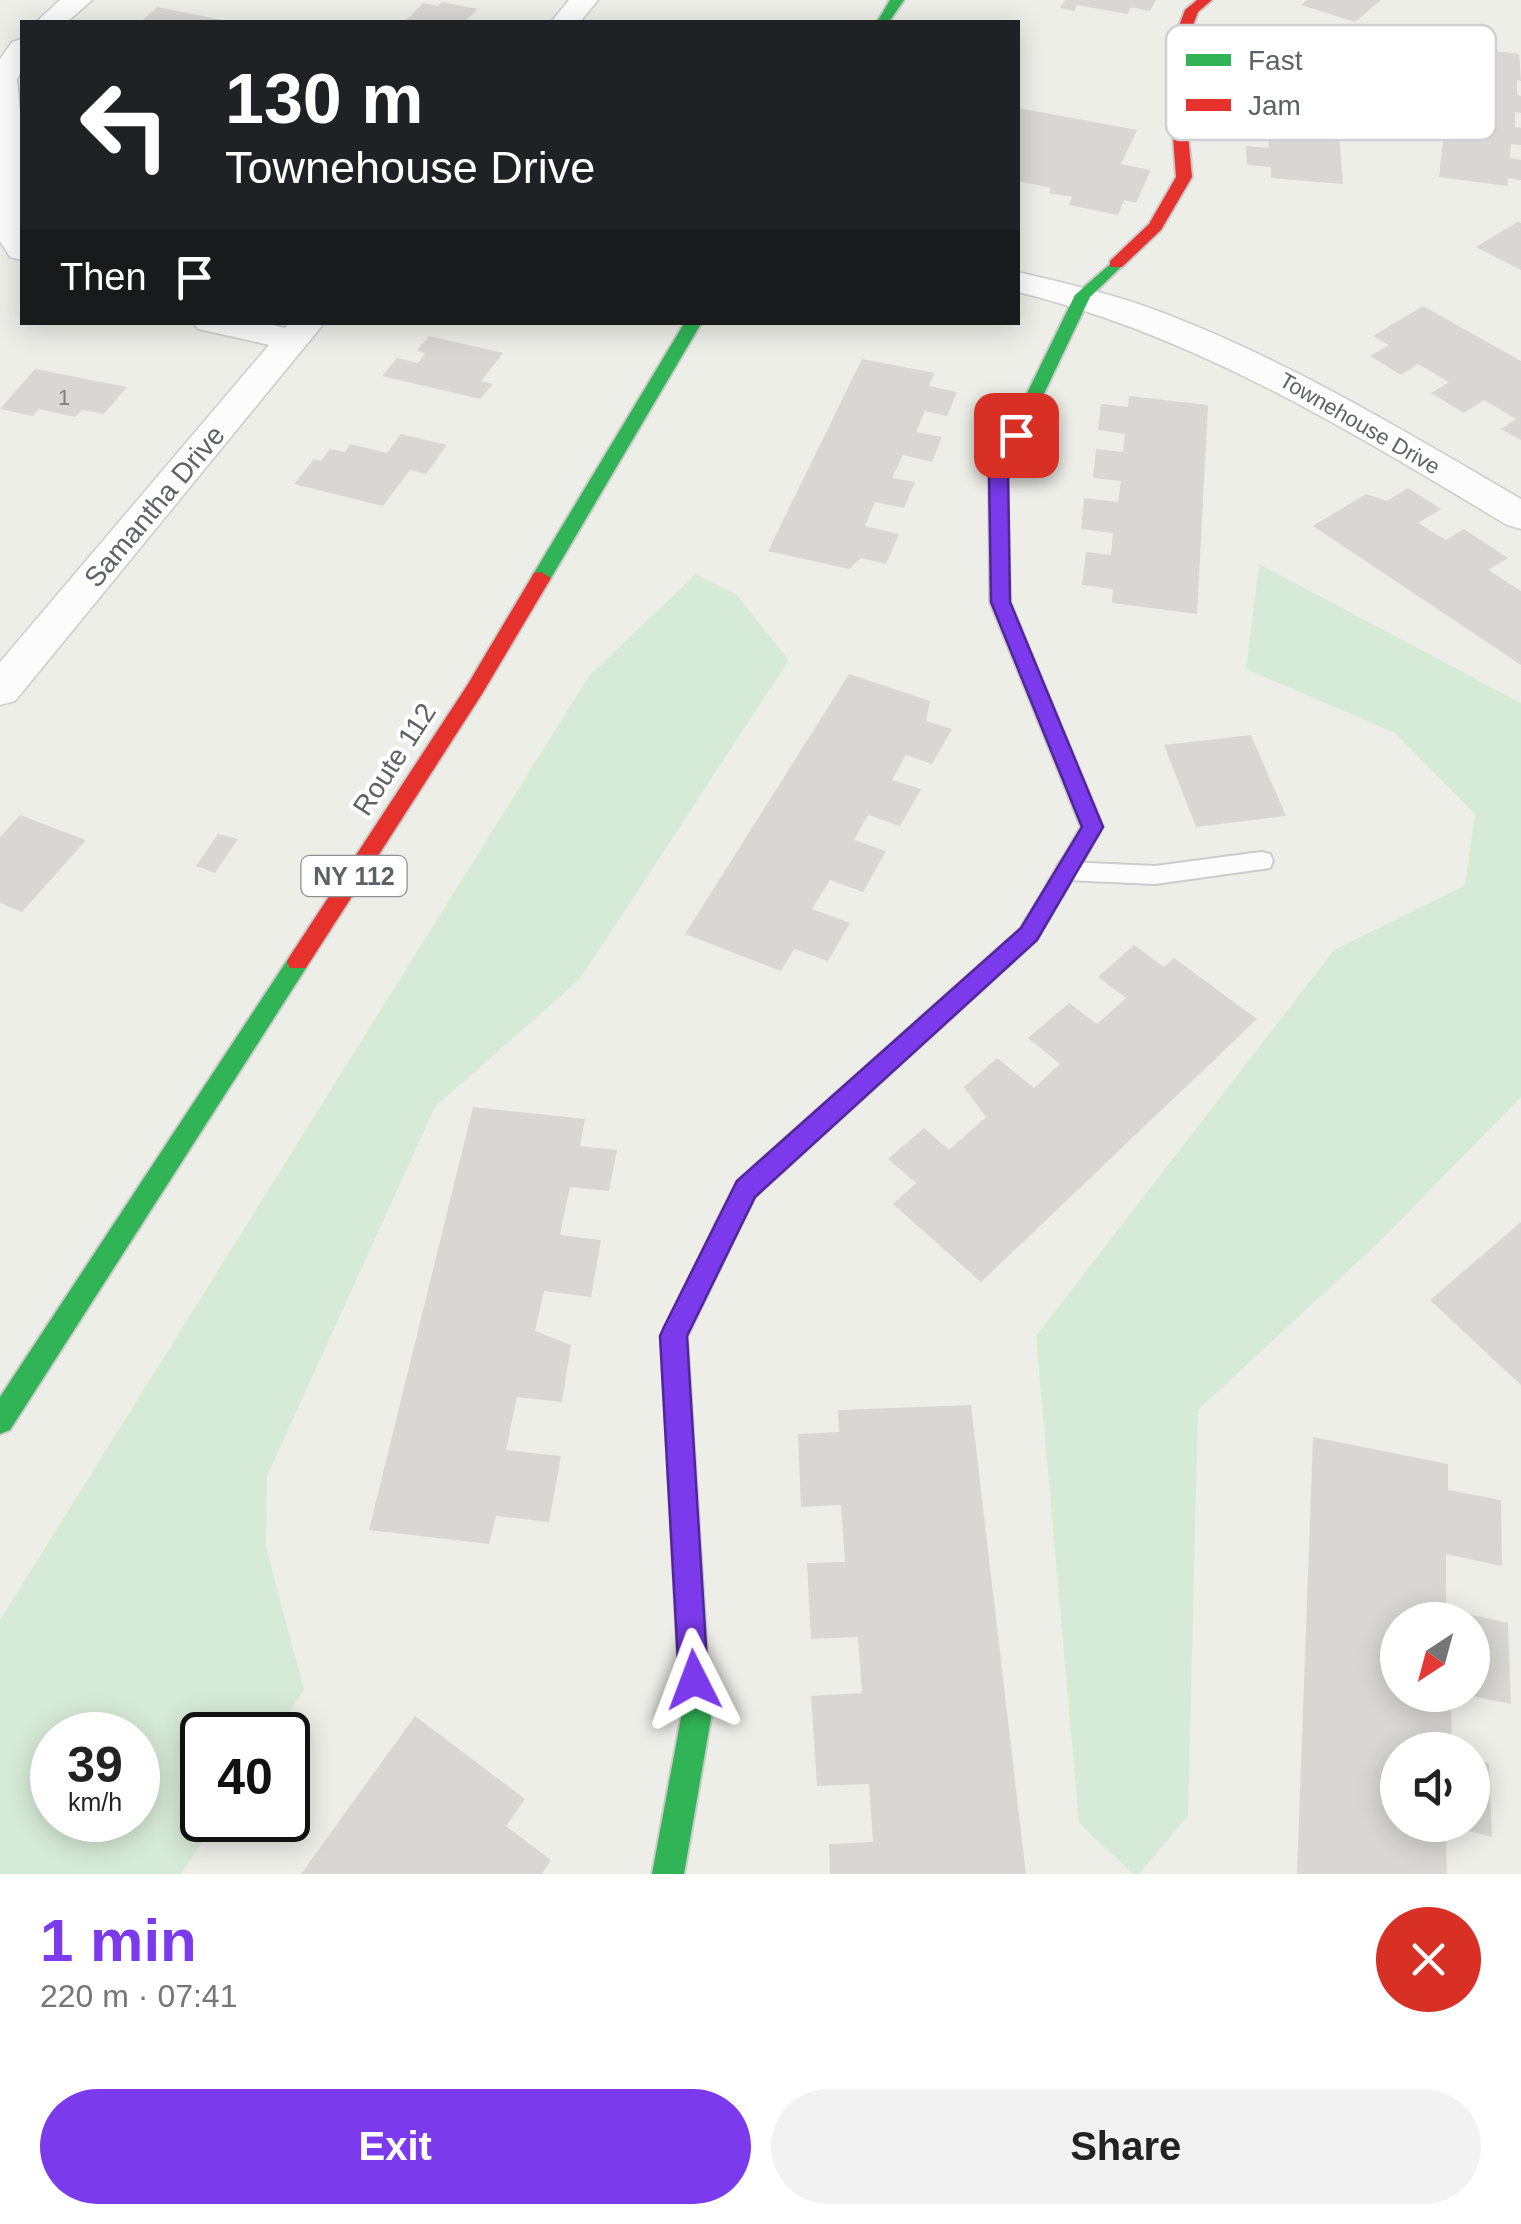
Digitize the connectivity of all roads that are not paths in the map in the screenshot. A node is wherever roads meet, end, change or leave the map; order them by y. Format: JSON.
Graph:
{"nodes":[{"id":1,"x":78,"y":0,"type":"edge"},
{"id":2,"x":584,"y":0,"type":"edge"},
{"id":3,"x":1205,"y":0,"type":"edge"},
{"id":4,"x":53,"y":20,"type":"edge"},
{"id":5,"x":567,"y":20,"type":"edge"},
{"id":6,"x":1186,"y":25,"type":"edge"},
{"id":7,"x":20,"y":51,"type":"edge"},
{"id":8,"x":1181,"y":140,"type":"edge"},
{"id":9,"x":20,"y":248,"type":"edge"},
{"id":10,"x":1020,"y":282,"type":"edge"},
{"id":11,"x":1083,"y":294,"type":"junction"},
{"id":12,"x":240,"y":325,"type":"edge"},
{"id":13,"x":692,"y":325,"type":"edge"},
{"id":14,"x":300,"y":331,"type":"edge"},
{"id":15,"x":1521,"y":516,"type":"edge"},
{"id":16,"x":0,"y":690,"type":"edge"},
{"id":17,"x":1262,"y":861,"type":"dead end"},
{"id":18,"x":1066,"y":871,"type":"junction"},
{"id":19,"x":0,"y":1421,"type":"edge"},
{"id":20,"x":668,"y":1874,"type":"edge"}],
"edges":[{"from":1,"to":4,"type":"street"},
{"from":2,"to":5,"type":"street"},
{"from":3,"to":6,"type":"street"},
{"from":7,"to":9,"type":"street"},
{"from":8,"to":11,"type":"street"},
{"from":10,"to":11,"type":"street","name":"Townehouse Drive"},
{"from":11,"to":15,"type":"street","name":"Townehouse Drive"},
{"from":11,"to":18,"type":"street"},
{"from":12,"to":14,"type":"street"},
{"from":13,"to":19,"type":"street","name":"Route 112","number":"NY 112"},
{"from":14,"to":16,"type":"street","name":"Samantha Drive"},
{"from":17,"to":18,"type":"lane"},
{"from":18,"to":20,"type":"street"}]}
